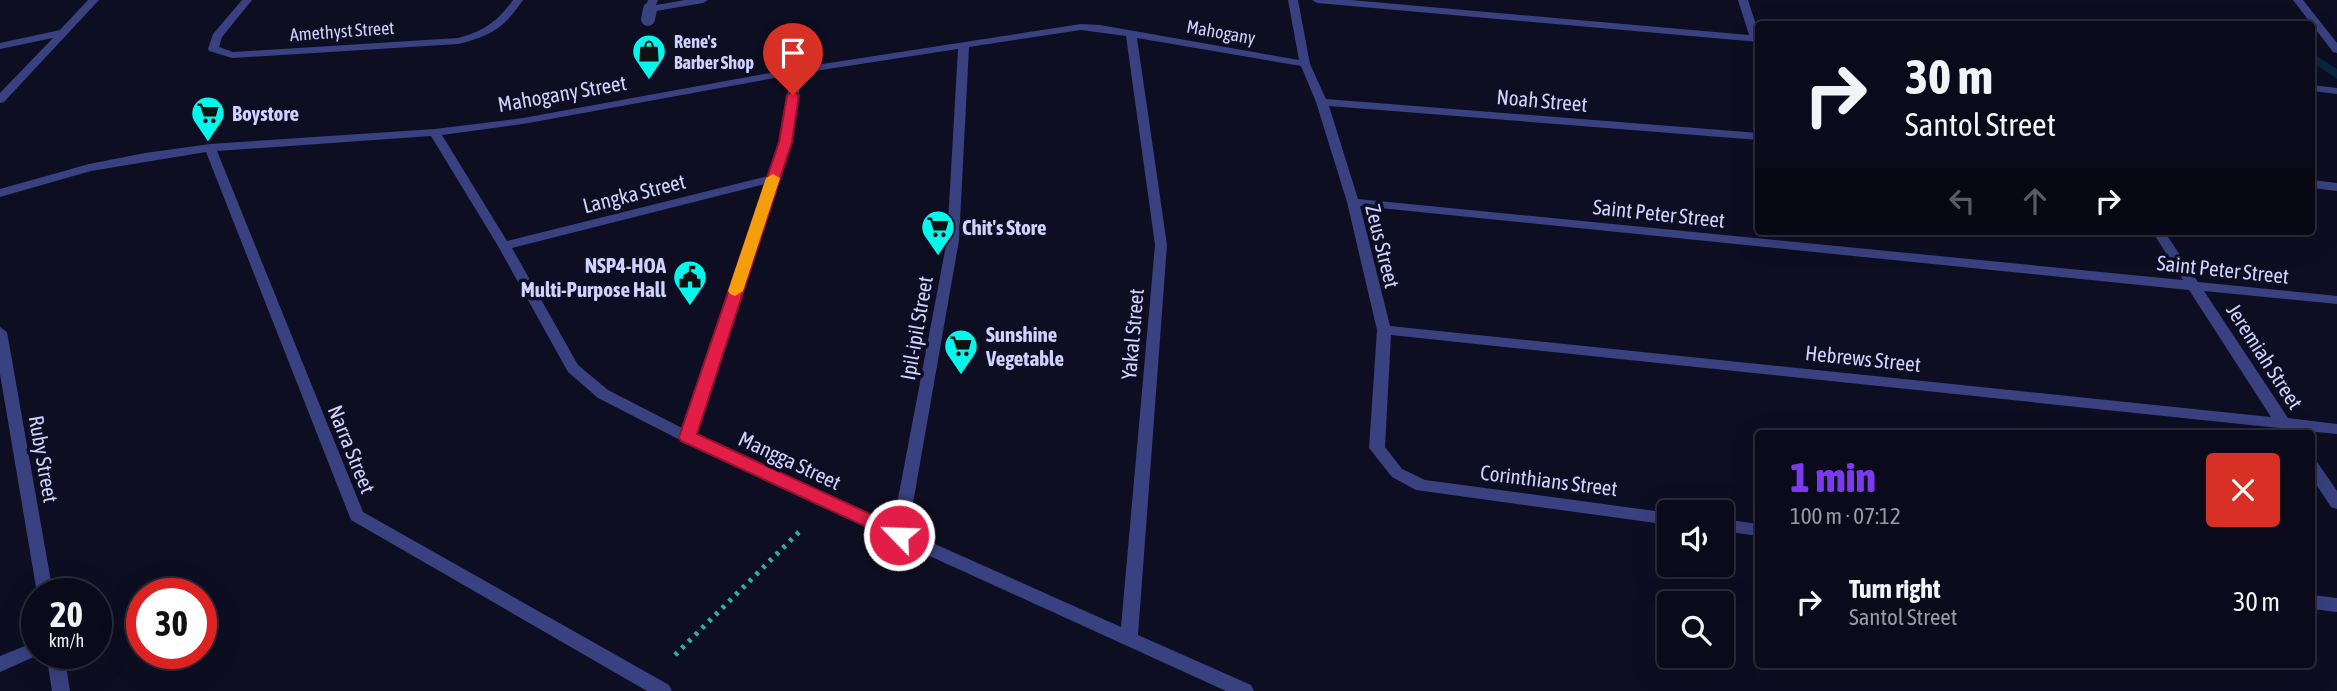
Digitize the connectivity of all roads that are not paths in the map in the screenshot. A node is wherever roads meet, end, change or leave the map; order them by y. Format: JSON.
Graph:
{"nodes":[{"id":1,"x":94,"y":0,"type":"edge"},
{"id":2,"x":247,"y":0,"type":"edge"},
{"id":3,"x":518,"y":0,"type":"edge"},
{"id":4,"x":703,"y":0,"type":"edge"},
{"id":5,"x":1293,"y":0,"type":"edge"},
{"id":6,"x":1317,"y":0,"type":"edge"},
{"id":7,"x":1744,"y":0,"type":"edge"},
{"id":8,"x":2298,"y":0,"type":"edge"},
{"id":9,"x":650,"y":9,"type":"edge"},
{"id":10,"x":2314,"y":21,"type":"edge"},
{"id":11,"x":2315,"y":22,"type":"edge"},
{"id":12,"x":60,"y":33,"type":"junction"},
{"id":13,"x":1755,"y":33,"type":"edge"},
{"id":14,"x":1131,"y":34,"type":"junction"},
{"id":15,"x":1755,"y":39,"type":"edge"},
{"id":16,"x":964,"y":44,"type":"junction"},
{"id":17,"x":0,"y":46,"type":"edge"},
{"id":18,"x":2337,"y":50,"type":"edge"},
{"id":19,"x":1305,"y":64,"type":"junction"},
{"id":20,"x":797,"y":71,"type":"junction"},
{"id":21,"x":2315,"y":88,"type":"edge"},
{"id":22,"x":2336,"y":90,"type":"edge"},
{"id":23,"x":0,"y":100,"type":"edge"},
{"id":24,"x":1322,"y":102,"type":"junction"},
{"id":25,"x":435,"y":132,"type":"junction"},
{"id":26,"x":1755,"y":137,"type":"edge"},
{"id":27,"x":210,"y":148,"type":"junction"},
{"id":28,"x":772,"y":179,"type":"junction"},
{"id":29,"x":2315,"y":184,"type":"edge"},
{"id":30,"x":2337,"y":187,"type":"edge"},
{"id":31,"x":0,"y":193,"type":"edge"},
{"id":32,"x":1353,"y":202,"type":"junction"},
{"id":33,"x":2161,"y":235,"type":"edge"},
{"id":34,"x":505,"y":246,"type":"junction"},
{"id":35,"x":2193,"y":285,"type":"junction"},
{"id":36,"x":2337,"y":300,"type":"edge"},
{"id":37,"x":1384,"y":330,"type":"junction"},
{"id":38,"x":0,"y":332,"type":"edge"},
{"id":39,"x":7,"y":418,"type":"edge"},
{"id":40,"x":2287,"y":429,"type":"edge"},
{"id":41,"x":2337,"y":429,"type":"edge"},
{"id":42,"x":687,"y":437,"type":"junction"},
{"id":43,"x":2315,"y":470,"type":"edge"},
{"id":44,"x":1422,"y":486,"type":"joint"},
{"id":45,"x":2337,"y":503,"type":"edge"},
{"id":46,"x":1657,"y":517,"type":"edge"},
{"id":47,"x":1734,"y":527,"type":"edge"},
{"id":48,"x":1755,"y":530,"type":"edge"},
{"id":49,"x":899,"y":535,"type":"junction"},
{"id":50,"x":42,"y":578,"type":"edge"},
{"id":51,"x":2315,"y":602,"type":"edge"},
{"id":52,"x":2337,"y":606,"type":"edge"},
{"id":53,"x":1129,"y":639,"type":"junction"},
{"id":54,"x":21,"y":655,"type":"edge"},
{"id":55,"x":0,"y":664,"type":"edge"},
{"id":56,"x":58,"y":669,"type":"edge"},
{"id":57,"x":61,"y":691,"type":"edge"},
{"id":58,"x":663,"y":691,"type":"edge"},
{"id":59,"x":1245,"y":691,"type":"edge"}],
"edges":[{"from":1,"to":12,"type":"street"},
{"from":2,"to":3,"type":"street","name":"Amethyst Street"},
{"from":4,"to":9,"type":"street"},
{"from":5,"to":19,"type":"street","name":"Zeus Street"},
{"from":6,"to":15,"type":"street"},
{"from":7,"to":13,"type":"street"},
{"from":8,"to":10,"type":"street"},
{"from":11,"to":18,"type":"street"},
{"from":12,"to":17,"type":"street"},
{"from":12,"to":23,"type":"street"},
{"from":14,"to":16,"type":"street","name":"Mahogany Street"},
{"from":14,"to":19,"type":"street","name":"Mahogany"},
{"from":14,"to":53,"type":"street","name":"Yakal Street"},
{"from":16,"to":20,"type":"street","name":"Mahogany Street"},
{"from":16,"to":49,"type":"street","name":"Ipil-ipil Street"},
{"from":19,"to":24,"type":"street","name":"Zeus Street"},
{"from":20,"to":25,"type":"street","name":"Mahogany Street"},
{"from":20,"to":28,"type":"street"},
{"from":21,"to":22,"type":"street"},
{"from":24,"to":26,"type":"street","name":"Noah Street"},
{"from":24,"to":32,"type":"street","name":"Zeus Street"},
{"from":25,"to":27,"type":"street","name":"Mahogany Street"},
{"from":25,"to":34,"type":"street","name":"Mangga Street"},
{"from":27,"to":31,"type":"street","name":"Mahogany Street"},
{"from":27,"to":58,"type":"street","name":"Narra Street"},
{"from":28,"to":34,"type":"street","name":"Langka Street"},
{"from":28,"to":42,"type":"street"},
{"from":29,"to":30,"type":"street"},
{"from":32,"to":35,"type":"street","name":"Saint Peter Street"},
{"from":32,"to":37,"type":"street","name":"Zeus Street"},
{"from":33,"to":35,"type":"street","name":"Jeremiah Street"},
{"from":34,"to":42,"type":"street","name":"Mangga Street"},
{"from":35,"to":36,"type":"street","name":"Saint Peter Street"},
{"from":35,"to":40,"type":"street","name":"Jeremiah Street"},
{"from":37,"to":40,"type":"street","name":"Hebrews Street"},
{"from":37,"to":44,"type":"street","name":"Zeus Street"},
{"from":38,"to":39,"type":"street","name":"Ruby Street"},
{"from":39,"to":50,"type":"street","name":"Ruby Street"},
{"from":40,"to":41,"type":"street","name":"Hebrews Street"},
{"from":42,"to":49,"type":"street","name":"Mangga Street"},
{"from":43,"to":45,"type":"street"},
{"from":44,"to":46,"type":"street","name":"Corinthians Street"},
{"from":47,"to":48,"type":"street"},
{"from":49,"to":53,"type":"street","name":"Mangga Street"},
{"from":51,"to":52,"type":"street"},
{"from":53,"to":59,"type":"street","name":"Mangga Street"},
{"from":54,"to":55,"type":"street"},
{"from":56,"to":57,"type":"street"}]}
